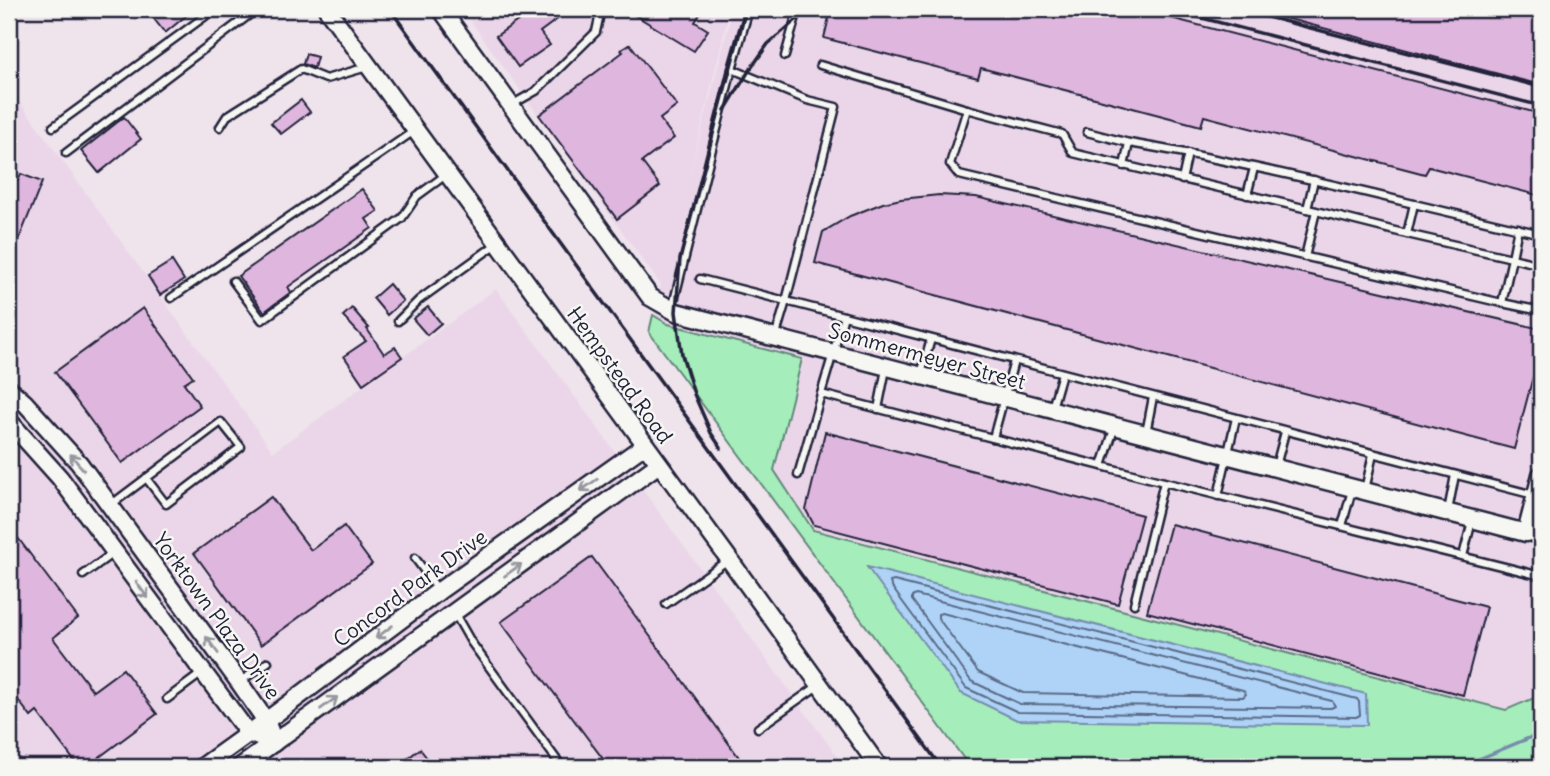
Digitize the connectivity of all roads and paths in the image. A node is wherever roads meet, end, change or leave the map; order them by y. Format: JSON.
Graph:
{"nodes":[{"id":1,"x":215,"y":9,"type":"edge"},
{"id":2,"x":257,"y":9,"type":"edge"},
{"id":3,"x":327,"y":9,"type":"edge"},
{"id":4,"x":442,"y":9,"type":"edge"},
{"id":5,"x":601,"y":9,"type":"edge"},
{"id":6,"x":749,"y":9,"type":"edge"},
{"id":7,"x":798,"y":9,"type":"edge"},
{"id":8,"x":785,"y":56,"type":"dead end"},
{"id":9,"x":820,"y":65,"type":"dead end"},
{"id":10,"x":369,"y":66,"type":"junction"},
{"id":11,"x":732,"y":69,"type":"junction"},
{"id":12,"x":511,"y":106,"type":"junction"},
{"id":13,"x":967,"y":109,"type":"junction"},
{"id":14,"x":53,"y":127,"type":"dead end"},
{"id":15,"x":220,"y":127,"type":"dead end"},
{"id":16,"x":415,"y":130,"type":"junction"},
{"id":17,"x":1087,"y":132,"type":"dead end"},
{"id":18,"x":1129,"y":143,"type":"junction"},
{"id":19,"x":66,"y":153,"type":"dead end"},
{"id":20,"x":1188,"y":153,"type":"junction"},
{"id":21,"x":1124,"y":166,"type":"junction"},
{"id":22,"x":1254,"y":167,"type":"junction"},
{"id":23,"x":447,"y":174,"type":"junction"},
{"id":24,"x":1182,"y":180,"type":"junction"},
{"id":25,"x":1314,"y":180,"type":"junction"},
{"id":26,"x":1247,"y":195,"type":"junction"},
{"id":27,"x":1415,"y":204,"type":"junction"},
{"id":28,"x":1307,"y":209,"type":"junction"},
{"id":29,"x":1316,"y":211,"type":"junction"},
{"id":30,"x":1518,"y":228,"type":"junction"},
{"id":31,"x":1541,"y":233,"type":"edge"},
{"id":32,"x":1407,"y":234,"type":"junction"},
{"id":33,"x":498,"y":243,"type":"junction"},
{"id":34,"x":1305,"y":257,"type":"junction"},
{"id":35,"x":1513,"y":258,"type":"junction"},
{"id":36,"x":1541,"y":265,"type":"edge"},
{"id":37,"x":700,"y":279,"type":"dead end"},
{"id":38,"x":233,"y":281,"type":"dead end"},
{"id":39,"x":171,"y":298,"type":"dead end"},
{"id":40,"x":786,"y":300,"type":"junction"},
{"id":41,"x":1502,"y":303,"type":"junction"},
{"id":42,"x":672,"y":310,"type":"junction"},
{"id":43,"x":1541,"y":312,"type":"edge"},
{"id":44,"x":844,"y":316,"type":"junction"},
{"id":45,"x":398,"y":321,"type":"dead end"},
{"id":46,"x":775,"y":338,"type":"junction"},
{"id":47,"x":931,"y":339,"type":"junction"},
{"id":48,"x":832,"y":353,"type":"junction"},
{"id":49,"x":1014,"y":360,"type":"junction"},
{"id":50,"x":886,"y":367,"type":"junction"},
{"id":51,"x":1062,"y":373,"type":"junction"},
{"id":52,"x":921,"y":376,"type":"junction"},
{"id":53,"x":9,"y":389,"type":"edge"},
{"id":54,"x":821,"y":394,"type":"junction"},
{"id":55,"x":1153,"y":397,"type":"junction"},
{"id":56,"x":1003,"y":398,"type":"junction"},
{"id":57,"x":878,"y":409,"type":"junction"},
{"id":58,"x":1052,"y":410,"type":"junction"},
{"id":59,"x":1236,"y":418,"type":"junction"},
{"id":60,"x":9,"y":421,"type":"edge"},
{"id":61,"x":1115,"y":427,"type":"junction"},
{"id":62,"x":1285,"y":432,"type":"junction"},
{"id":63,"x":1145,"y":435,"type":"junction"},
{"id":64,"x":993,"y":438,"type":"junction"},
{"id":65,"x":645,"y":445,"type":"junction"},
{"id":66,"x":1373,"y":454,"type":"junction"},
{"id":67,"x":1226,"y":456,"type":"junction"},
{"id":68,"x":659,"y":464,"type":"junction"},
{"id":69,"x":1102,"y":466,"type":"junction"},
{"id":70,"x":1276,"y":468,"type":"junction"},
{"id":71,"x":798,"y":475,"type":"dead end"},
{"id":72,"x":1455,"y":475,"type":"junction"},
{"id":73,"x":1541,"y":475,"type":"edge"},
{"id":74,"x":146,"y":478,"type":"junction"},
{"id":75,"x":1164,"y":482,"type":"junction"},
{"id":76,"x":1359,"y":490,"type":"junction"},
{"id":77,"x":1218,"y":496,"type":"junction"},
{"id":78,"x":1536,"y":496,"type":"junction"},
{"id":79,"x":110,"y":505,"type":"junction"},
{"id":80,"x":1447,"y":513,"type":"junction"},
{"id":81,"x":1472,"y":519,"type":"junction"},
{"id":82,"x":1342,"y":526,"type":"junction"},
{"id":83,"x":1534,"y":535,"type":"edge"},
{"id":84,"x":142,"y":550,"type":"junction"},
{"id":85,"x":115,"y":552,"type":"junction"},
{"id":86,"x":1463,"y":556,"type":"junction"},
{"id":87,"x":415,"y":558,"type":"dead end"},
{"id":88,"x":730,"y":559,"type":"junction"},
{"id":89,"x":83,"y":575,"type":"dead end"},
{"id":90,"x":1541,"y":576,"type":"edge"},
{"id":91,"x":439,"y":591,"type":"junction"},
{"id":92,"x":666,"y":604,"type":"dead end"},
{"id":93,"x":1134,"y":604,"type":"dead end"},
{"id":94,"x":454,"y":612,"type":"junction"},
{"id":95,"x":268,"y":662,"type":"dead end"},
{"id":96,"x":203,"y":672,"type":"junction"},
{"id":97,"x":239,"y":682,"type":"junction"},
{"id":98,"x":819,"y":685,"type":"junction"},
{"id":99,"x":167,"y":699,"type":"dead end"},
{"id":100,"x":266,"y":721,"type":"junction"},
{"id":101,"x":758,"y":728,"type":"dead end"},
{"id":102,"x":248,"y":733,"type":"junction"},
{"id":103,"x":274,"y":743,"type":"junction"},
{"id":104,"x":202,"y":767,"type":"edge"},
{"id":105,"x":240,"y":767,"type":"edge"},
{"id":106,"x":562,"y":767,"type":"edge"},
{"id":107,"x":879,"y":767,"type":"edge"}],
"edges":[{"from":1,"to":14,"type":"lane"},
{"from":2,"to":19,"type":"lane"},
{"from":3,"to":10,"type":"street","name":"Hempstead Road"},
{"from":4,"to":12,"type":"street","name":"Sommermeyer Street"},
{"from":5,"to":12,"type":"lane"},
{"from":6,"to":11,"type":"lane"},
{"from":7,"to":8,"type":"lane"},
{"from":9,"to":13,"type":"lane"},
{"from":10,"to":15,"type":"lane"},
{"from":10,"to":16,"type":"street","name":"Hempstead Road"},
{"from":11,"to":40,"type":"lane"},
{"from":11,"to":42,"type":"lane"},
{"from":12,"to":42,"type":"street","name":"Sommermeyer Street"},
{"from":13,"to":21,"type":"lane"},
{"from":13,"to":34,"type":"lane"},
{"from":16,"to":23,"type":"street","name":"Hempstead Road"},
{"from":16,"to":39,"type":"lane"},
{"from":17,"to":18,"type":"lane"},
{"from":18,"to":20,"type":"lane"},
{"from":18,"to":21,"type":"lane"},
{"from":20,"to":22,"type":"lane"},
{"from":20,"to":24,"type":"lane"},
{"from":21,"to":24,"type":"lane"},
{"from":22,"to":25,"type":"lane"},
{"from":22,"to":26,"type":"lane"},
{"from":23,"to":33,"type":"street","name":"Hempstead Road"},
{"from":23,"to":38,"type":"lane"},
{"from":24,"to":26,"type":"lane"},
{"from":25,"to":27,"type":"lane"},
{"from":25,"to":28,"type":"lane"},
{"from":26,"to":28,"type":"lane"},
{"from":27,"to":30,"type":"lane"},
{"from":27,"to":32,"type":"lane"},
{"from":28,"to":29,"type":"lane"},
{"from":29,"to":32,"type":"lane"},
{"from":29,"to":34,"type":"lane"},
{"from":30,"to":31,"type":"lane"},
{"from":30,"to":35,"type":"lane"},
{"from":32,"to":35,"type":"lane"},
{"from":33,"to":45,"type":"lane"},
{"from":33,"to":65,"type":"street","name":"Hempstead Road"},
{"from":34,"to":41,"type":"lane"},
{"from":35,"to":36,"type":"lane"},
{"from":35,"to":41,"type":"lane"},
{"from":37,"to":40,"type":"lane"},
{"from":40,"to":44,"type":"lane"},
{"from":40,"to":46,"type":"lane"},
{"from":41,"to":43,"type":"lane"},
{"from":42,"to":46,"type":"street","name":"Sommermeyer Street"},
{"from":44,"to":47,"type":"lane"},
{"from":44,"to":48,"type":"lane"},
{"from":46,"to":48,"type":"street","name":"Sommermeyer Street"},
{"from":47,"to":49,"type":"lane"},
{"from":47,"to":52,"type":"lane"},
{"from":48,"to":50,"type":"street","name":"Sommermeyer Street"},
{"from":48,"to":54,"type":"lane"},
{"from":49,"to":51,"type":"lane"},
{"from":49,"to":56,"type":"lane"},
{"from":50,"to":52,"type":"street","name":"Sommermeyer Street"},
{"from":50,"to":57,"type":"lane"},
{"from":51,"to":55,"type":"lane"},
{"from":51,"to":58,"type":"lane"},
{"from":52,"to":56,"type":"street","name":"Sommermeyer Street"},
{"from":79,"to":53,"type":"street","name":"Yorktown Plaza Drive","one_way":true},
{"from":54,"to":57,"type":"lane"},
{"from":54,"to":71,"type":"lane"},
{"from":55,"to":59,"type":"lane"},
{"from":55,"to":63,"type":"lane"},
{"from":56,"to":58,"type":"street","name":"Sommermeyer Street"},
{"from":56,"to":64,"type":"lane"},
{"from":57,"to":64,"type":"lane"},
{"from":58,"to":61,"type":"street","name":"Sommermeyer Street"},
{"from":59,"to":62,"type":"lane"},
{"from":59,"to":67,"type":"lane"},
{"from":60,"to":85,"type":"street"},
{"from":61,"to":63,"type":"street","name":"Sommermeyer Street"},
{"from":61,"to":69,"type":"lane"},
{"from":62,"to":66,"type":"lane"},
{"from":62,"to":70,"type":"lane"},
{"from":63,"to":67,"type":"street","name":"Sommermeyer Street"},
{"from":64,"to":69,"type":"lane"},
{"from":65,"to":68,"type":"street","name":"Hempstead Road"},
{"from":65,"to":91,"type":"street","name":"Concord Park Drive","one_way":true},
{"from":66,"to":72,"type":"lane"},
{"from":66,"to":76,"type":"lane"},
{"from":67,"to":70,"type":"street","name":"Sommermeyer Street"},
{"from":67,"to":77,"type":"lane"},
{"from":68,"to":88,"type":"street","name":"Hempstead Road"},
{"from":94,"to":68,"type":"street","one_way":true},
{"from":69,"to":75,"type":"lane"},
{"from":70,"to":76,"type":"street","name":"Sommermeyer Street"},
{"from":72,"to":78,"type":"lane"},
{"from":72,"to":80,"type":"lane"},
{"from":73,"to":78,"type":"street"},
{"from":74,"to":74,"type":"lane"},
{"from":74,"to":79,"type":"lane"},
{"from":75,"to":77,"type":"lane"},
{"from":75,"to":93,"type":"lane"},
{"from":76,"to":80,"type":"street","name":"Sommermeyer Street"},
{"from":76,"to":82,"type":"lane"},
{"from":77,"to":82,"type":"lane"},
{"from":78,"to":83,"type":"street"},
{"from":79,"to":84,"type":"street","name":"Yorktown Plaza Drive"},
{"from":80,"to":81,"type":"street","name":"Sommermeyer Street"},
{"from":81,"to":83,"type":"street","name":"Sommermeyer Street"},
{"from":81,"to":86,"type":"lane"},
{"from":82,"to":86,"type":"lane"},
{"from":84,"to":85,"type":"street"},
{"from":97,"to":84,"type":"street","name":"Yorktown Plaza Drive","one_way":true},
{"from":85,"to":89,"type":"lane"},
{"from":85,"to":96,"type":"street","one_way":true},
{"from":86,"to":90,"type":"lane"},
{"from":87,"to":91,"type":"lane"},
{"from":88,"to":92,"type":"lane"},
{"from":88,"to":98,"type":"street","name":"Hempstead Road"},
{"from":91,"to":94,"type":"street"},
{"from":91,"to":100,"type":"street","name":"Concord Park Drive","one_way":true},
{"from":103,"to":94,"type":"street","one_way":true},
{"from":94,"to":106,"type":"lane"},
{"from":95,"to":97,"type":"lane"},
{"from":96,"to":99,"type":"lane"},
{"from":96,"to":102,"type":"street"},
{"from":97,"to":100,"type":"street","name":"Yorktown Plaza Drive"},
{"from":98,"to":101,"type":"lane"},
{"from":98,"to":107,"type":"street","name":"Hempstead Road"},
{"from":100,"to":102,"type":"street","name":"Concord Park Drive"},
{"from":100,"to":103,"type":"street","name":"Yorktown Plaza Drive"},
{"from":102,"to":103,"type":"street"},
{"from":102,"to":104,"type":"street","name":"Concord Park Drive"},
{"from":103,"to":105,"type":"street"}]}
